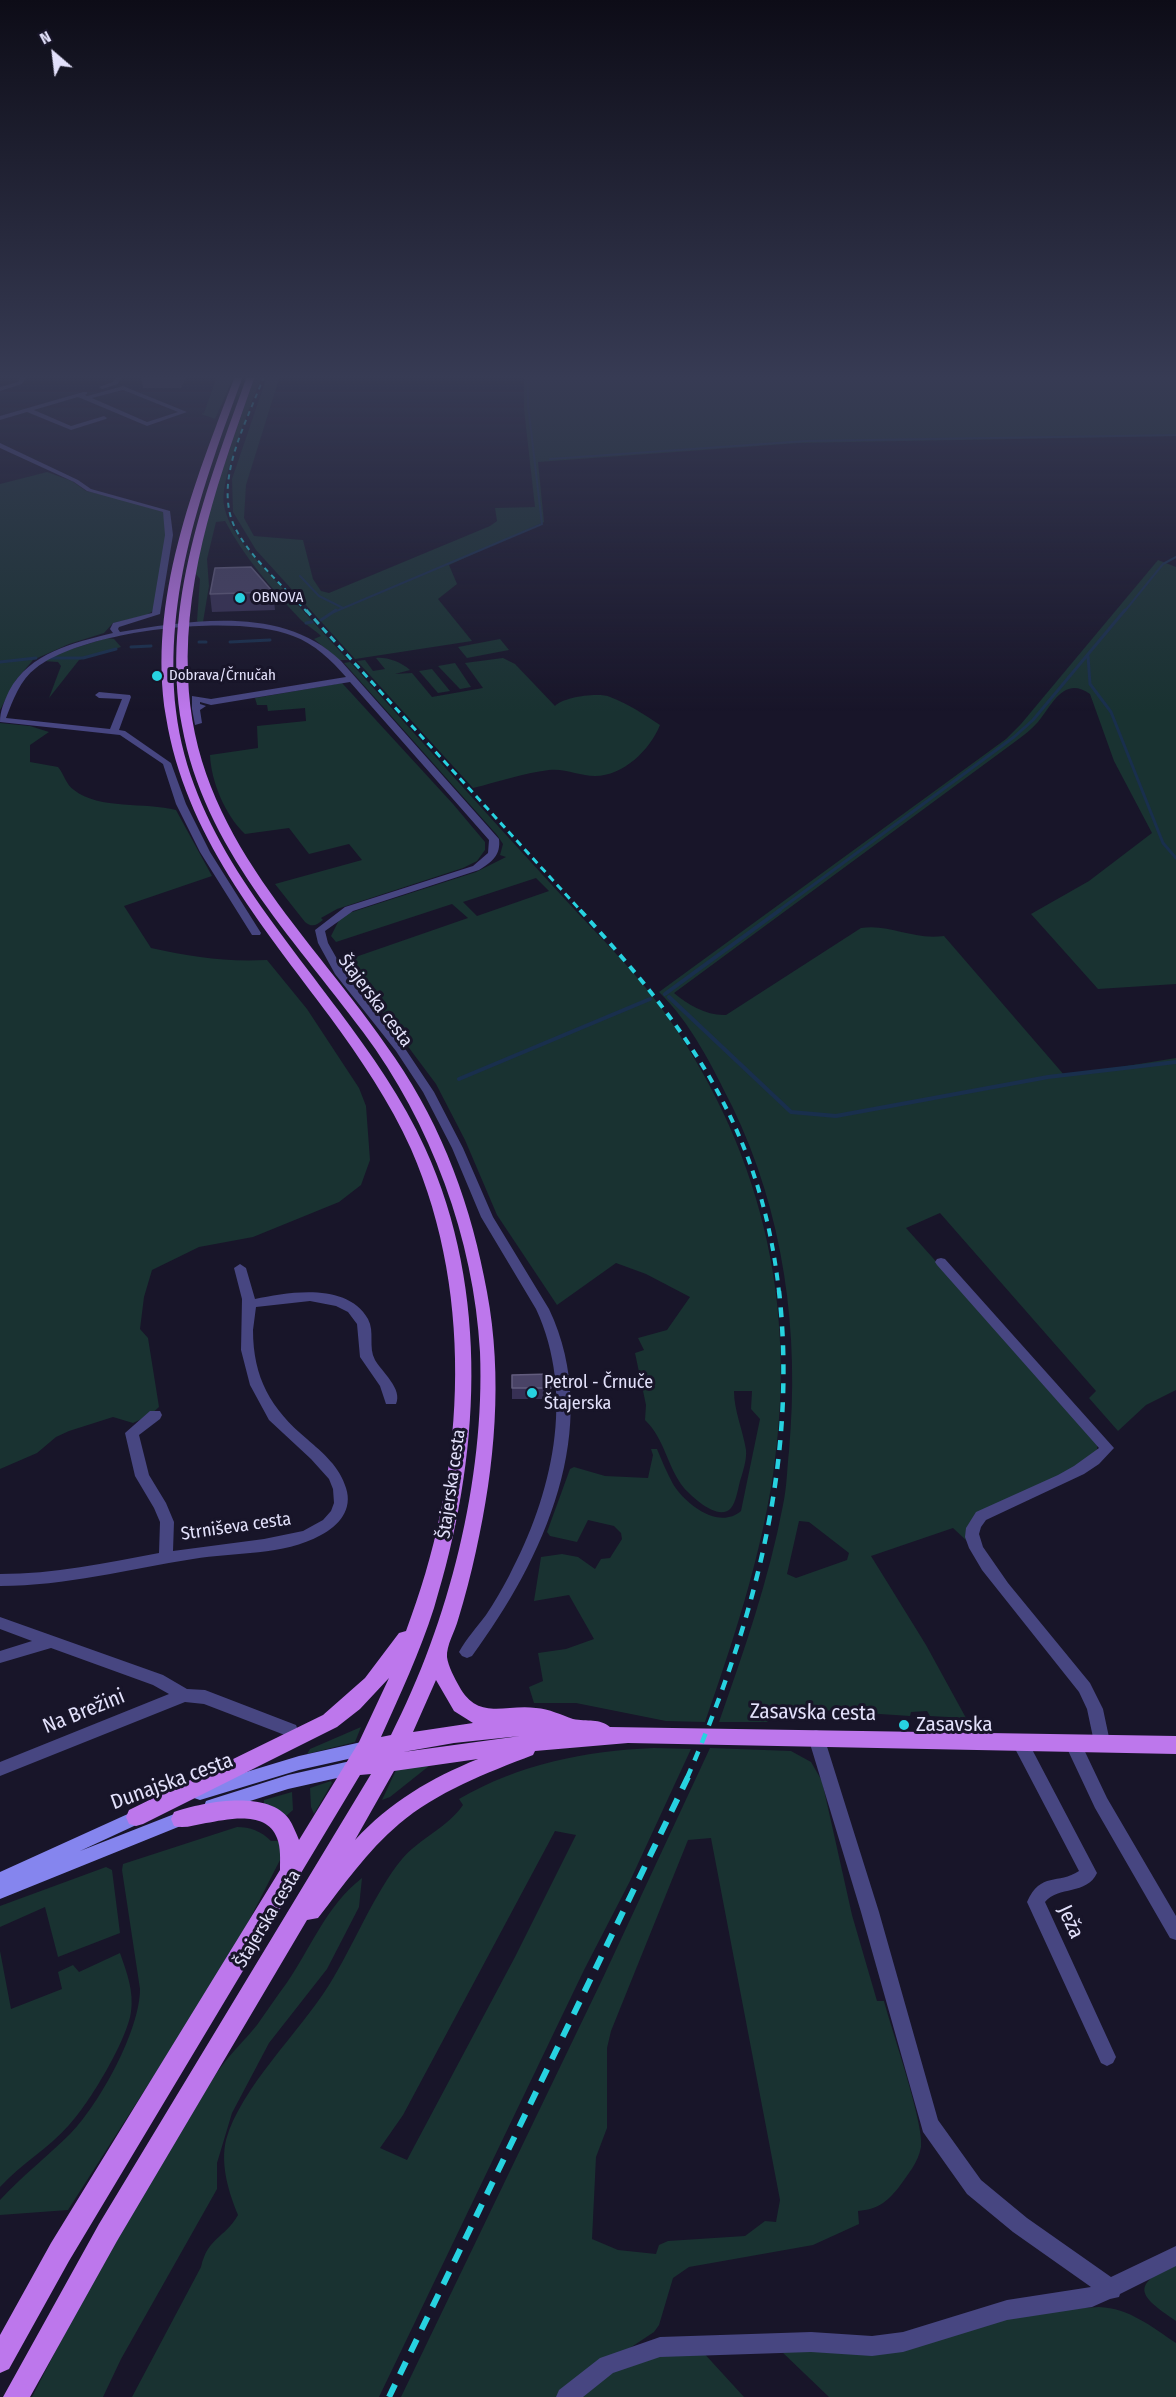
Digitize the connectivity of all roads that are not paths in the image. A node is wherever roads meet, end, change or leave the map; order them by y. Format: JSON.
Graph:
{"nodes":[{"id":1,"x":86,"y":488,"type":"edge"},
{"id":2,"x":197,"y":488,"type":"edge"},
{"id":3,"x":211,"y":488,"type":"edge"},
{"id":4,"x":176,"y":628,"type":"junction"},
{"id":5,"x":117,"y":633,"type":"junction"},
{"id":6,"x":351,"y":679,"type":"junction"},
{"id":7,"x":99,"y":695,"type":"dead end"},
{"id":8,"x":0,"y":720,"type":"edge"},
{"id":9,"x":198,"y":723,"type":"dead end"},
{"id":10,"x":114,"y":731,"type":"junction"},
{"id":11,"x":256,"y":933,"type":"dead end"},
{"id":12,"x":941,"y":1263,"type":"dead end"},
{"id":13,"x":240,"y":1268,"type":"dead end"},
{"id":14,"x":250,"y":1304,"type":"junction"},
{"id":15,"x":391,"y":1401,"type":"dead end"},
{"id":16,"x":155,"y":1415,"type":"dead end"},
{"id":17,"x":166,"y":1557,"type":"junction"},
{"id":18,"x":0,"y":1580,"type":"edge"},
{"id":19,"x":420,"y":1620,"type":"junction"},
{"id":20,"x":0,"y":1623,"type":"edge"},
{"id":21,"x":49,"y":1642,"type":"junction"},
{"id":22,"x":467,"y":1652,"type":"dead end"},
{"id":23,"x":437,"y":1655,"type":"junction"},
{"id":24,"x":0,"y":1657,"type":"edge"},
{"id":25,"x":184,"y":1695,"type":"junction"},
{"id":26,"x":570,"y":1725,"type":"junction"},
{"id":27,"x":290,"y":1730,"type":"dead end"},
{"id":28,"x":628,"y":1734,"type":"junction"},
{"id":29,"x":816,"y":1737,"type":"junction"},
{"id":30,"x":546,"y":1741,"type":"junction"},
{"id":31,"x":1019,"y":1741,"type":"junction"},
{"id":32,"x":1072,"y":1742,"type":"junction"},
{"id":33,"x":1102,"y":1742,"type":"junction"},
{"id":34,"x":397,"y":1743,"type":"junction"},
{"id":35,"x":1175,"y":1746,"type":"edge"},
{"id":36,"x":361,"y":1758,"type":"junction"},
{"id":37,"x":388,"y":1762,"type":"junction"},
{"id":38,"x":0,"y":1769,"type":"edge"},
{"id":39,"x":136,"y":1817,"type":"junction"},
{"id":40,"x":181,"y":1819,"type":"junction"},
{"id":41,"x":291,"y":1876,"type":"junction"},
{"id":42,"x":0,"y":1880,"type":"edge"},
{"id":43,"x":0,"y":1891,"type":"edge"},
{"id":44,"x":1176,"y":1932,"type":"edge"},
{"id":45,"x":277,"y":1950,"type":"junction"},
{"id":46,"x":1107,"y":2057,"type":"dead end"},
{"id":47,"x":1176,"y":2256,"type":"edge"},
{"id":48,"x":1112,"y":2290,"type":"junction"},
{"id":49,"x":0,"y":2360,"type":"edge"},
{"id":50,"x":16,"y":2397,"type":"edge"},
{"id":51,"x":566,"y":2397,"type":"edge"}],
"edges":[{"from":1,"to":5,"type":"street"},
{"from":2,"to":4,"type":"main road","name":"Štajerska cesta"},
{"from":3,"to":4,"type":"main road","name":"Štajerska cesta"},
{"from":4,"to":5,"type":"street"},
{"from":4,"to":6,"type":"street"},
{"from":4,"to":19,"type":"main road","name":"Štajerska cesta"},
{"from":4,"to":23,"type":"main road","name":"Štajerska cesta"},
{"from":5,"to":8,"type":"street"},
{"from":6,"to":9,"type":"street"},
{"from":6,"to":22,"type":"street"},
{"from":7,"to":10,"type":"street"},
{"from":8,"to":10,"type":"street"},
{"from":10,"to":11,"type":"street"},
{"from":12,"to":33,"type":"street"},
{"from":13,"to":14,"type":"street","name":"Strniševa cesta"},
{"from":14,"to":15,"type":"street"},
{"from":14,"to":17,"type":"street","name":"Strniševa cesta"},
{"from":16,"to":17,"type":"street"},
{"from":17,"to":18,"type":"street","name":"Strniševa cesta"},
{"from":19,"to":36,"type":"main road","name":"Štajerska cesta"},
{"from":19,"to":39,"type":"main road"},
{"from":20,"to":21,"type":"street"},
{"from":21,"to":24,"type":"street"},
{"from":21,"to":25,"type":"street"},
{"from":23,"to":26,"type":"main road"},
{"from":23,"to":34,"type":"main road","name":"Štajerska cesta"},
{"from":25,"to":27,"type":"street"},
{"from":25,"to":38,"type":"street","name":"Na Brežini"},
{"from":26,"to":28,"type":"main road","name":"Zasavska cesta"},
{"from":26,"to":34,"type":"main road","name":"Zasavska cesta"},
{"from":28,"to":29,"type":"main road","name":"Zasavska cesta"},
{"from":28,"to":30,"type":"main road","name":"Zasavska cesta"},
{"from":29,"to":31,"type":"main road","name":"Zasavska cesta"},
{"from":29,"to":48,"type":"street"},
{"from":30,"to":37,"type":"main road","name":"Zasavska cesta"},
{"from":30,"to":45,"type":"main road"},
{"from":31,"to":32,"type":"main road","name":"Zasavska cesta"},
{"from":31,"to":46,"type":"street","name":"Ježa"},
{"from":32,"to":33,"type":"main road","name":"Zasavska cesta"},
{"from":32,"to":44,"type":"street"},
{"from":33,"to":35,"type":"main road","name":"Zasavska cesta"},
{"from":34,"to":36,"type":"main road","name":"Zasavska cesta"},
{"from":34,"to":37,"type":"main road","name":"Štajerska cesta"},
{"from":36,"to":37,"type":"main road","name":"Zasavska cesta"},
{"from":36,"to":39,"type":"main road","name":"Dunajska cesta"},
{"from":36,"to":40,"type":"main road","name":"Dunajska cesta"},
{"from":36,"to":41,"type":"main road","name":"Štajerska cesta"},
{"from":37,"to":45,"type":"main road","name":"Štajerska cesta"},
{"from":39,"to":42,"type":"main road","name":"Dunajska cesta"},
{"from":40,"to":41,"type":"main road"},
{"from":40,"to":43,"type":"main road","name":"Dunajska cesta"},
{"from":41,"to":49,"type":"main road","name":"Štajerska cesta"},
{"from":45,"to":50,"type":"main road","name":"Štajerska cesta"},
{"from":47,"to":48,"type":"street"},
{"from":48,"to":51,"type":"street"}]}
